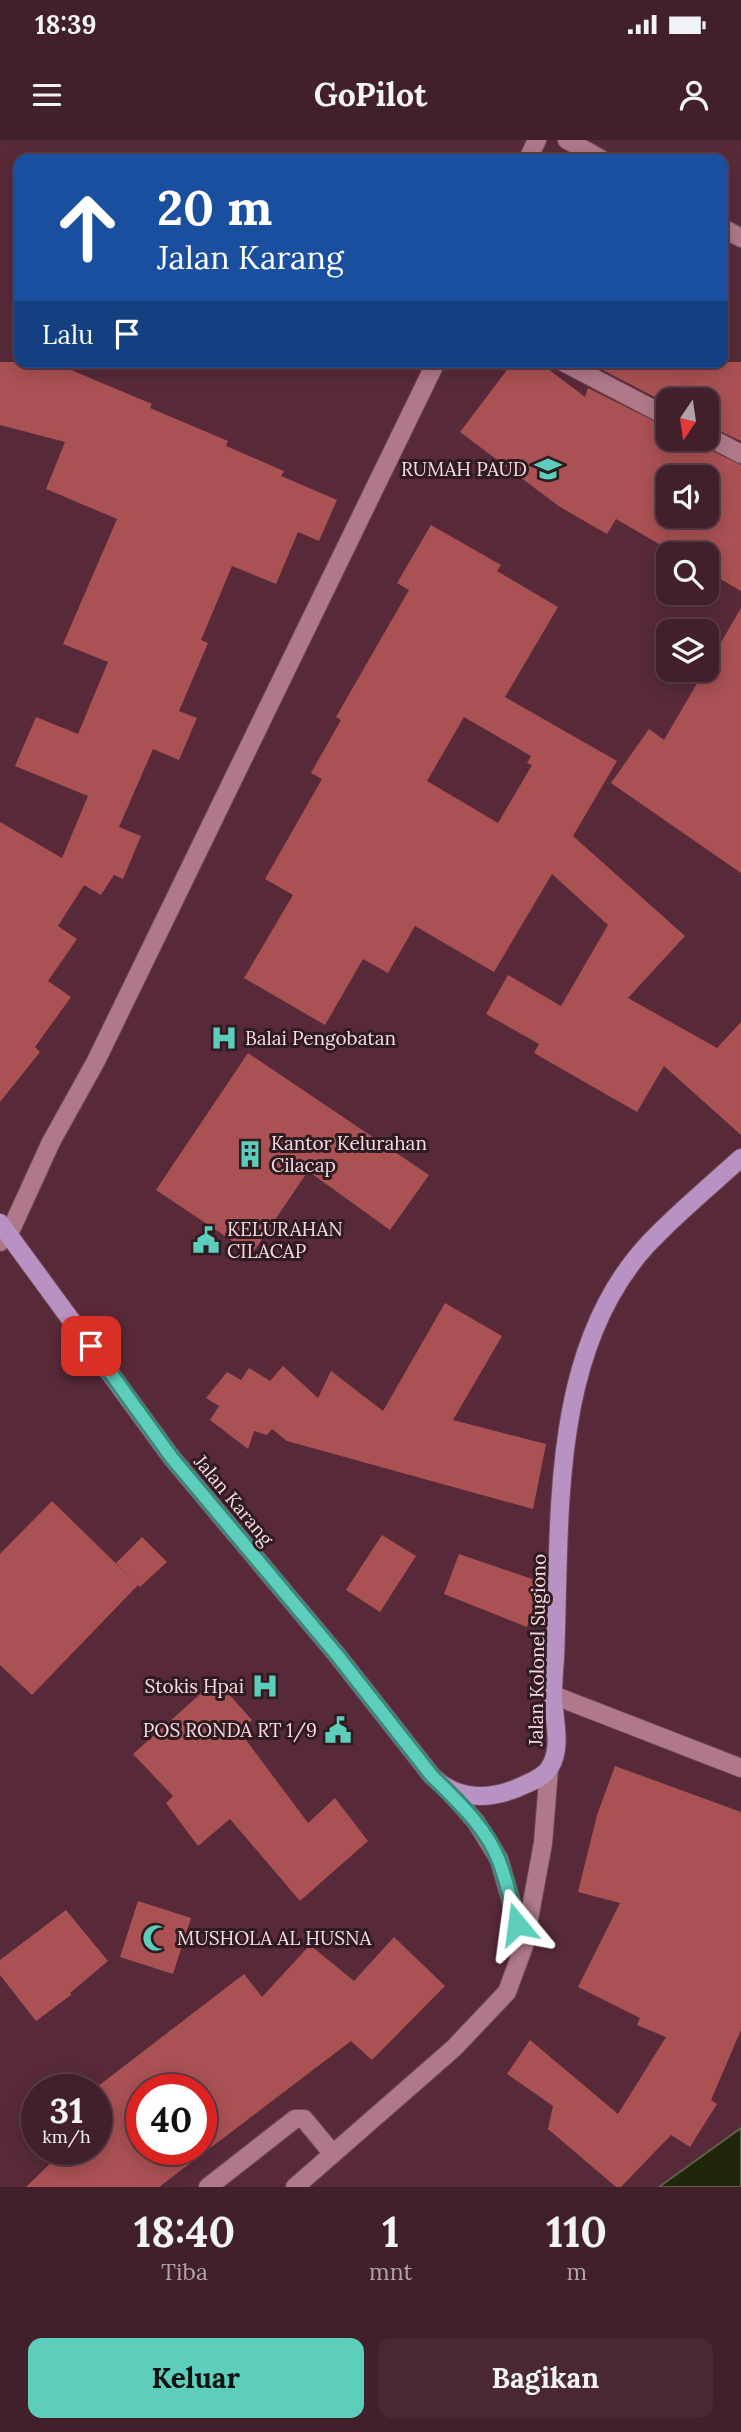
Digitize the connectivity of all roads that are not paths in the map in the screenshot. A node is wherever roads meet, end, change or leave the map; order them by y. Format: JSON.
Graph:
{"nodes":[{"id":1,"x":567,"y":140,"type":"edge"},
{"id":2,"x":592,"y":154,"type":"edge"},
{"id":3,"x":433,"y":368,"type":"edge"},
{"id":4,"x":574,"y":368,"type":"edge"},
{"id":5,"x":656,"y":411,"type":"edge"},
{"id":6,"x":719,"y":442,"type":"edge"},
{"id":7,"x":741,"y":454,"type":"edge"},
{"id":8,"x":741,"y":1158,"type":"edge"},
{"id":9,"x":3,"y":1233,"type":"edge"},
{"id":10,"x":553,"y":1695,"type":"junction"},
{"id":11,"x":741,"y":1768,"type":"edge"},
{"id":12,"x":549,"y":1769,"type":"junction"},
{"id":13,"x":450,"y":1792,"type":"junction"},
{"id":14,"x":524,"y":1946,"type":"junction"},
{"id":15,"x":333,"y":2154,"type":"junction"},
{"id":16,"x":208,"y":2187,"type":"edge"},
{"id":17,"x":295,"y":2187,"type":"edge"}],
"edges":[{"from":1,"to":2,"type":"street"},
{"from":3,"to":9,"type":"street"},
{"from":4,"to":5,"type":"street"},
{"from":6,"to":7,"type":"street"},
{"from":8,"to":10,"type":"main road","name":"Jalan Kolonel Sugiono"},
{"from":9,"to":13,"type":"main road","name":"Jalan Karang"},
{"from":10,"to":11,"type":"street"},
{"from":10,"to":12,"type":"main road","name":"Jalan Kolonel Sugiono"},
{"from":12,"to":13,"type":"main road"},
{"from":12,"to":14,"type":"street","name":"Jalan Kolonel Sugiono"},
{"from":13,"to":14,"type":"street"},
{"from":14,"to":15,"type":"street","name":"Jalan Kolonel Sugiono"},
{"from":15,"to":16,"type":"street"},
{"from":15,"to":17,"type":"street","name":"Jalan Kolonel Sugiono"}]}
